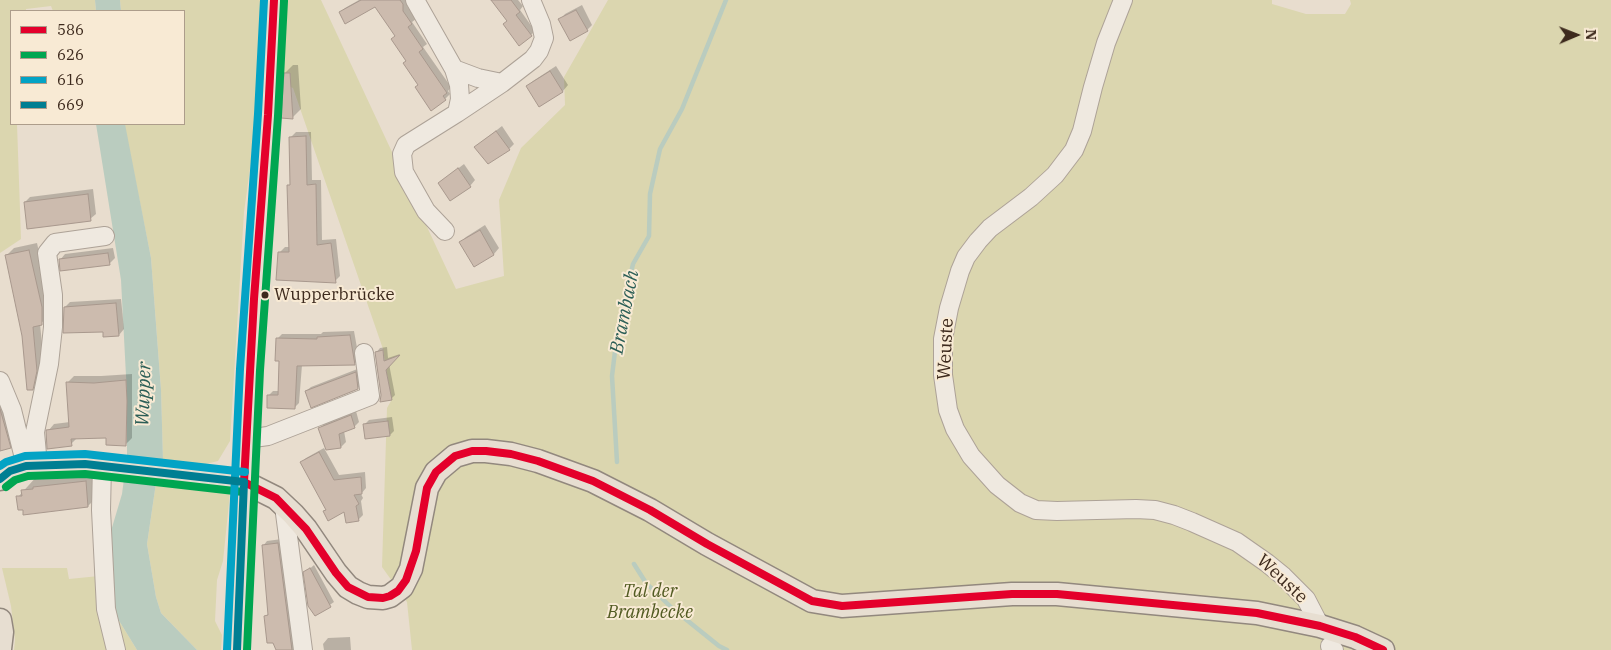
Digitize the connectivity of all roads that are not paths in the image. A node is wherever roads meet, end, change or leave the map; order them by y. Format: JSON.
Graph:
{"nodes":[{"id":1,"x":274,"y":0,"type":"edge"},
{"id":2,"x":416,"y":0,"type":"edge"},
{"id":3,"x":531,"y":0,"type":"edge"},
{"id":4,"x":1123,"y":0,"type":"edge"},
{"id":5,"x":454,"y":69,"type":"junction"},
{"id":6,"x":502,"y":83,"type":"junction"},
{"id":7,"x":457,"y":113,"type":"junction"},
{"id":8,"x":445,"y":231,"type":"dead end"},
{"id":9,"x":105,"y":236,"type":"dead end"},
{"id":10,"x":364,"y":352,"type":"dead end"},
{"id":11,"x":0,"y":381,"type":"edge"},
{"id":12,"x":246,"y":439,"type":"junction"},
{"id":13,"x":32,"y":465,"type":"junction"},
{"id":14,"x":112,"y":466,"type":"junction"},
{"id":15,"x":0,"y":479,"type":"edge"},
{"id":16,"x":244,"y":482,"type":"junction"},
{"id":17,"x":284,"y":506,"type":"junction"},
{"id":18,"x":0,"y":620,"type":"edge"},
{"id":19,"x":1320,"y":626,"type":"junction"},
{"id":20,"x":0,"y":649,"type":"edge"},
{"id":21,"x":116,"y":650,"type":"edge"},
{"id":22,"x":237,"y":650,"type":"edge"},
{"id":23,"x":303,"y":650,"type":"edge"},
{"id":24,"x":1384,"y":650,"type":"edge"}],
"edges":[{"from":1,"to":12,"type":"main road"},
{"from":2,"to":5,"type":"street"},
{"from":3,"to":6,"type":"street"},
{"from":4,"to":19,"type":"street","name":"Weuste"},
{"from":5,"to":6,"type":"street"},
{"from":5,"to":7,"type":"street"},
{"from":6,"to":7,"type":"street"},
{"from":7,"to":8,"type":"street"},
{"from":9,"to":13,"type":"street"},
{"from":10,"to":12,"type":"street"},
{"from":11,"to":13,"type":"street"},
{"from":12,"to":16,"type":"main road"},
{"from":13,"to":14,"type":"main road"},
{"from":13,"to":15,"type":"main road"},
{"from":14,"to":16,"type":"main road"},
{"from":14,"to":21,"type":"street"},
{"from":16,"to":17,"type":"main road"},
{"from":16,"to":22,"type":"main road"},
{"from":17,"to":19,"type":"main road"},
{"from":17,"to":23,"type":"street"},
{"from":18,"to":20,"type":"main road"},
{"from":19,"to":24,"type":"main road"}]}
